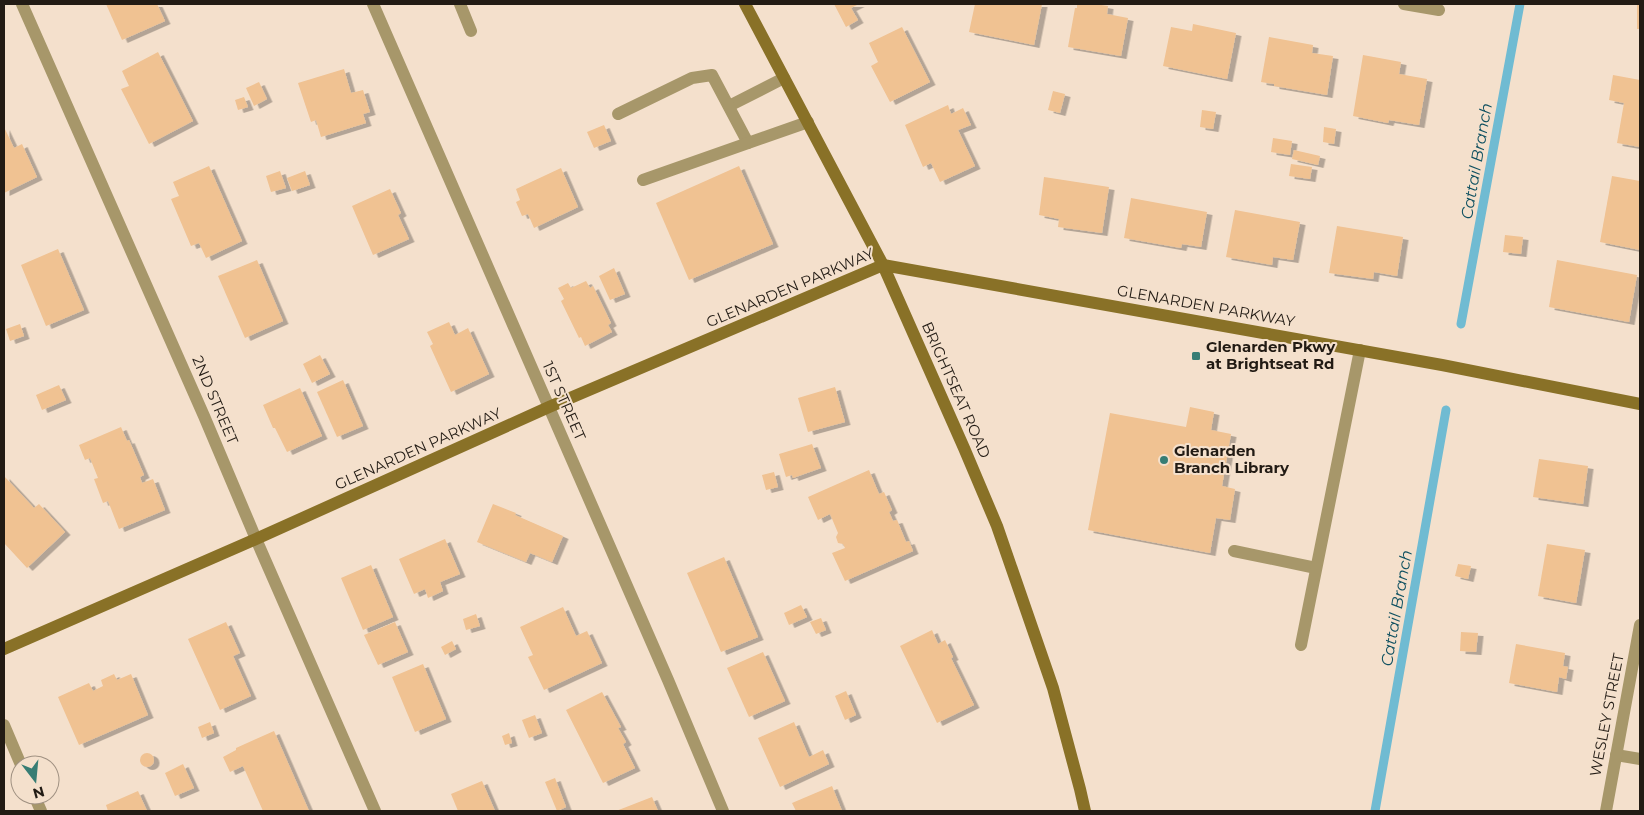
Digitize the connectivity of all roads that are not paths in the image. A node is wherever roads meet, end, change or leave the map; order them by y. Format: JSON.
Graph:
{"nodes":[{"id":1,"x":22,"y":4,"type":"edge"},
{"id":2,"x":373,"y":4,"type":"edge"},
{"id":3,"x":460,"y":4,"type":"edge"},
{"id":4,"x":745,"y":4,"type":"edge"},
{"id":5,"x":1404,"y":4,"type":"edge"},
{"id":6,"x":1439,"y":10,"type":"dead end"},
{"id":7,"x":472,"y":31,"type":"dead end"},
{"id":8,"x":784,"y":78,"type":"junction"},
{"id":9,"x":729,"y":106,"type":"junction"},
{"id":10,"x":618,"y":114,"type":"dead end"},
{"id":11,"x":808,"y":122,"type":"junction"},
{"id":12,"x":748,"y":143,"type":"junction"},
{"id":13,"x":643,"y":180,"type":"dead end"},
{"id":14,"x":883,"y":264,"type":"junction"},
{"id":15,"x":1360,"y":350,"type":"junction"},
{"id":16,"x":1640,"y":404,"type":"edge"},
{"id":17,"x":549,"y":407,"type":"junction"},
{"id":18,"x":256,"y":539,"type":"junction"},
{"id":19,"x":1234,"y":551,"type":"dead end"},
{"id":20,"x":1316,"y":568,"type":"junction"},
{"id":21,"x":1640,"y":625,"type":"edge"},
{"id":22,"x":1301,"y":646,"type":"dead end"},
{"id":23,"x":4,"y":649,"type":"edge"},
{"id":24,"x":4,"y":725,"type":"edge"},
{"id":25,"x":17,"y":755,"type":"edge"},
{"id":26,"x":1616,"y":755,"type":"junction"},
{"id":27,"x":1640,"y":759,"type":"edge"},
{"id":28,"x":375,"y":811,"type":"edge"},
{"id":29,"x":723,"y":811,"type":"edge"},
{"id":30,"x":1085,"y":811,"type":"edge"},
{"id":31,"x":1606,"y":811,"type":"edge"}],
"edges":[{"from":1,"to":18,"type":"street","name":"2ND STREET"},
{"from":2,"to":17,"type":"street","name":"1ST STREET"},
{"from":3,"to":7,"type":"street"},
{"from":4,"to":8,"type":"street","name":"BRIGHTSEAT ROAD"},
{"from":5,"to":6,"type":"street"},
{"from":8,"to":9,"type":"street"},
{"from":8,"to":11,"type":"street","name":"BRIGHTSEAT ROAD"},
{"from":9,"to":10,"type":"street"},
{"from":9,"to":12,"type":"street"},
{"from":11,"to":12,"type":"street"},
{"from":11,"to":14,"type":"street","name":"BRIGHTSEAT ROAD"},
{"from":12,"to":13,"type":"street"},
{"from":14,"to":15,"type":"street","name":"GLENARDEN PARKWAY"},
{"from":14,"to":17,"type":"street","name":"GLENARDEN PARKWAY"},
{"from":14,"to":30,"type":"street","name":"BRIGHTSEAT ROAD"},
{"from":15,"to":16,"type":"street","name":"GLENARDEN PARKWAY"},
{"from":15,"to":20,"type":"street"},
{"from":17,"to":18,"type":"street","name":"GLENARDEN PARKWAY"},
{"from":17,"to":29,"type":"street","name":"1ST STREET"},
{"from":18,"to":23,"type":"street","name":"GLENARDEN PARKWAY"},
{"from":18,"to":28,"type":"street","name":"2ND STREET"},
{"from":19,"to":20,"type":"street"},
{"from":20,"to":22,"type":"street"},
{"from":21,"to":26,"type":"street","name":"WESLEY STREET"},
{"from":24,"to":25,"type":"street"},
{"from":26,"to":27,"type":"street"},
{"from":26,"to":31,"type":"street","name":"WESLEY STREET"}]}
